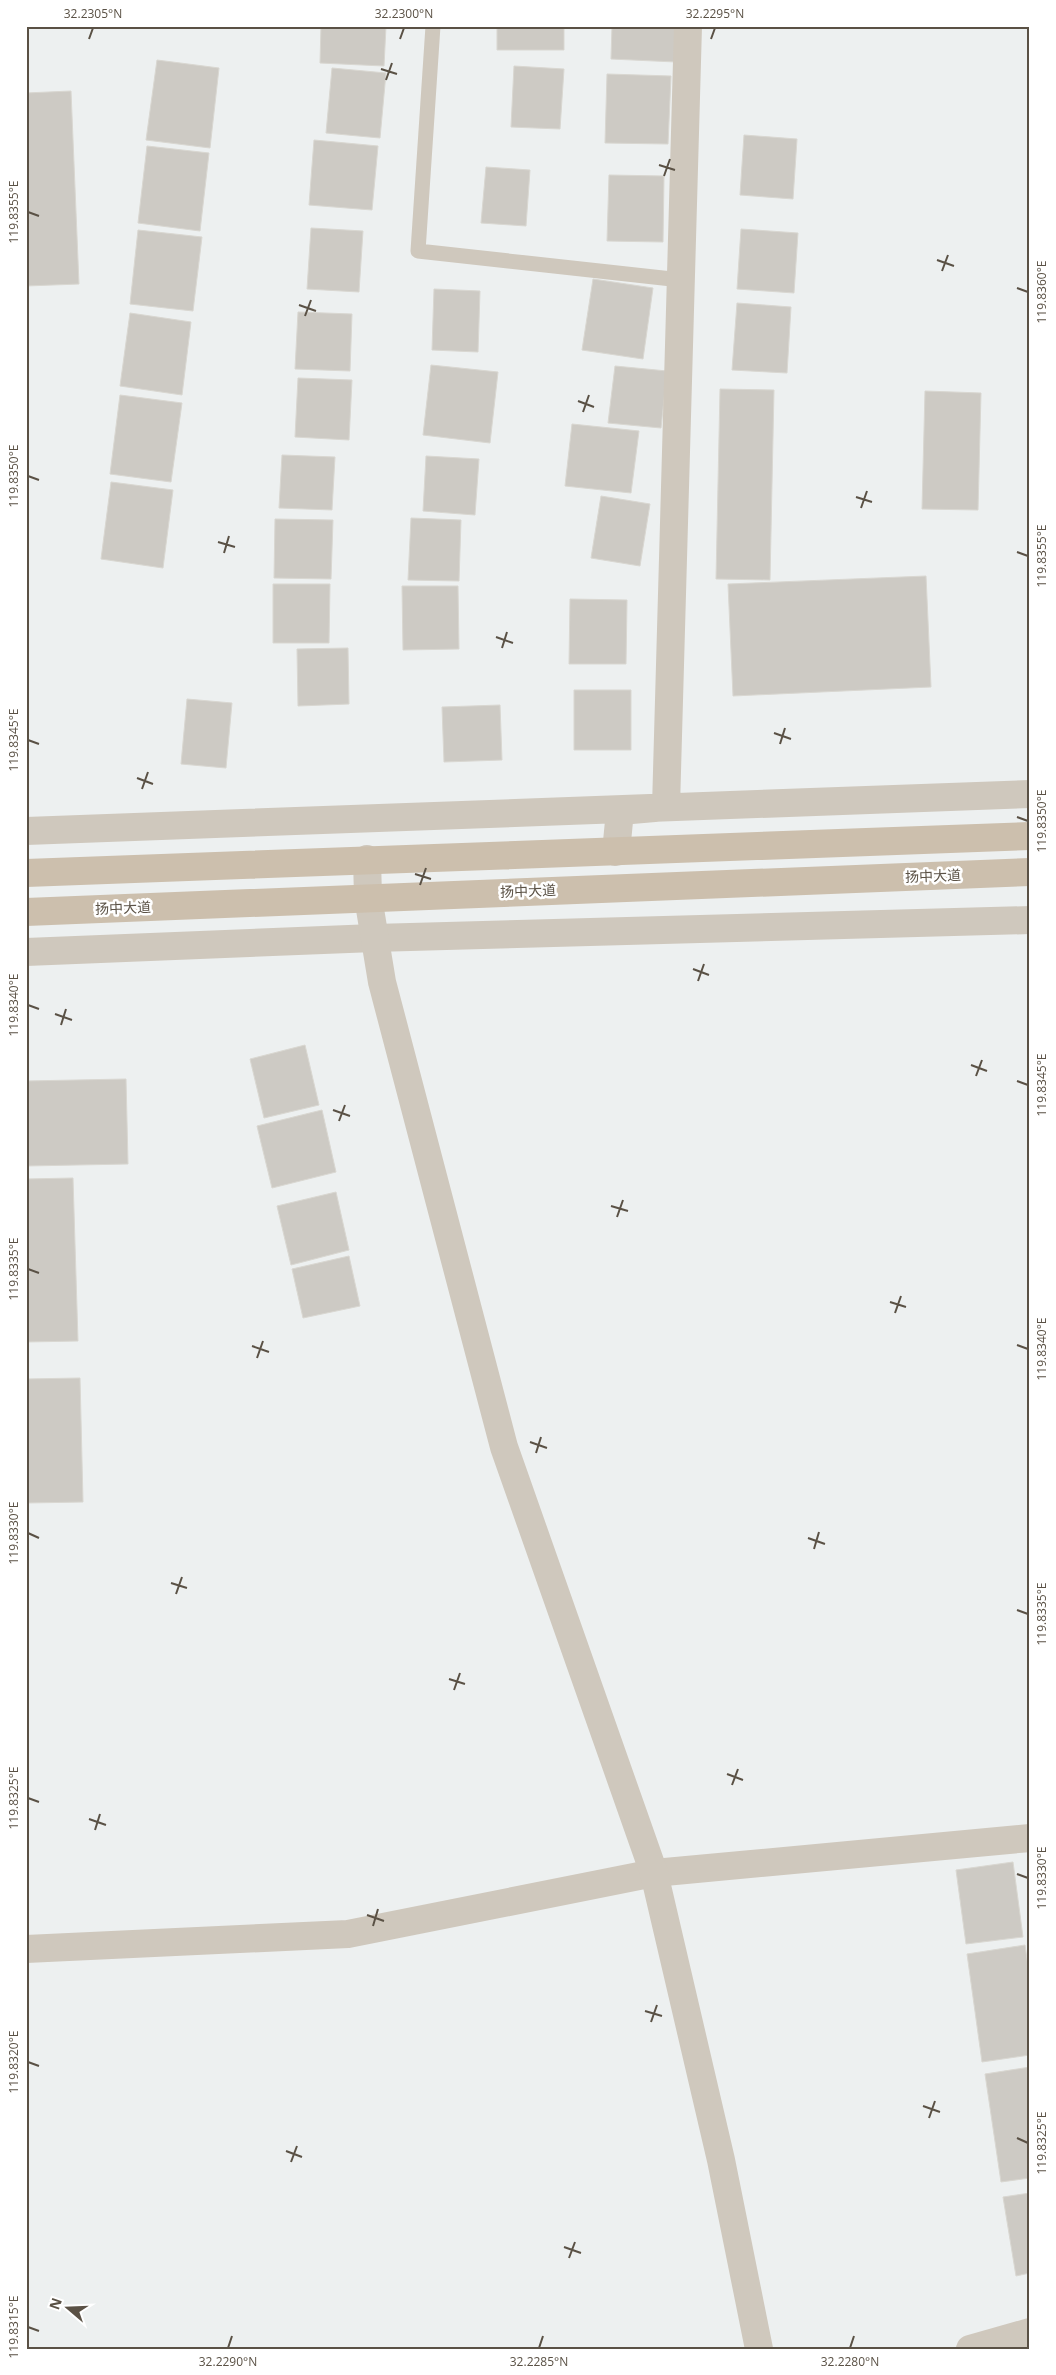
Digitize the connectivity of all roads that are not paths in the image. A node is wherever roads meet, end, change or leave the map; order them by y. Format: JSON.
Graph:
{"nodes":[{"id":1,"x":433,"y":26,"type":"edge"},
{"id":2,"x":688,"y":26,"type":"edge"},
{"id":3,"x":681,"y":280,"type":"junction"},
{"id":4,"x":1030,"y":794,"type":"edge"},
{"id":5,"x":666,"y":808,"type":"junction"},
{"id":6,"x":26,"y":831,"type":"edge"},
{"id":7,"x":1030,"y":836,"type":"edge"},
{"id":8,"x":616,"y":852,"type":"junction"},
{"id":9,"x":367,"y":859,"type":"junction"},
{"id":10,"x":1030,"y":872,"type":"edge"},
{"id":11,"x":26,"y":873,"type":"edge"},
{"id":12,"x":368,"y":897,"type":"junction"},
{"id":13,"x":26,"y":912,"type":"edge"},
{"id":14,"x":1030,"y":920,"type":"edge"},
{"id":15,"x":374,"y":938,"type":"junction"},
{"id":16,"x":26,"y":952,"type":"edge"},
{"id":17,"x":1030,"y":1838,"type":"edge"},
{"id":18,"x":654,"y":1872,"type":"junction"},
{"id":19,"x":26,"y":1949,"type":"edge"},
{"id":20,"x":1030,"y":2332,"type":"edge"},
{"id":21,"x":759,"y":2349,"type":"edge"},
{"id":22,"x":970,"y":2349,"type":"edge"}],
"edges":[{"from":1,"to":3,"type":"lane"},
{"from":2,"to":3,"type":"street"},
{"from":3,"to":5,"type":"street"},
{"from":4,"to":5,"type":"street"},
{"from":5,"to":6,"type":"street"},
{"from":5,"to":8,"type":"street"},
{"from":7,"to":8,"type":"main road"},
{"from":8,"to":9,"type":"main road"},
{"from":9,"to":11,"type":"main road"},
{"from":9,"to":12,"type":"street"},
{"from":10,"to":12,"type":"main road","name":"扬中大道"},
{"from":12,"to":13,"type":"main road","name":"扬中大道"},
{"from":12,"to":15,"type":"street"},
{"from":14,"to":15,"type":"street"},
{"from":15,"to":16,"type":"street"},
{"from":15,"to":18,"type":"street"},
{"from":17,"to":18,"type":"street"},
{"from":18,"to":19,"type":"street"},
{"from":18,"to":21,"type":"street"},
{"from":20,"to":22,"type":"street"}]}
